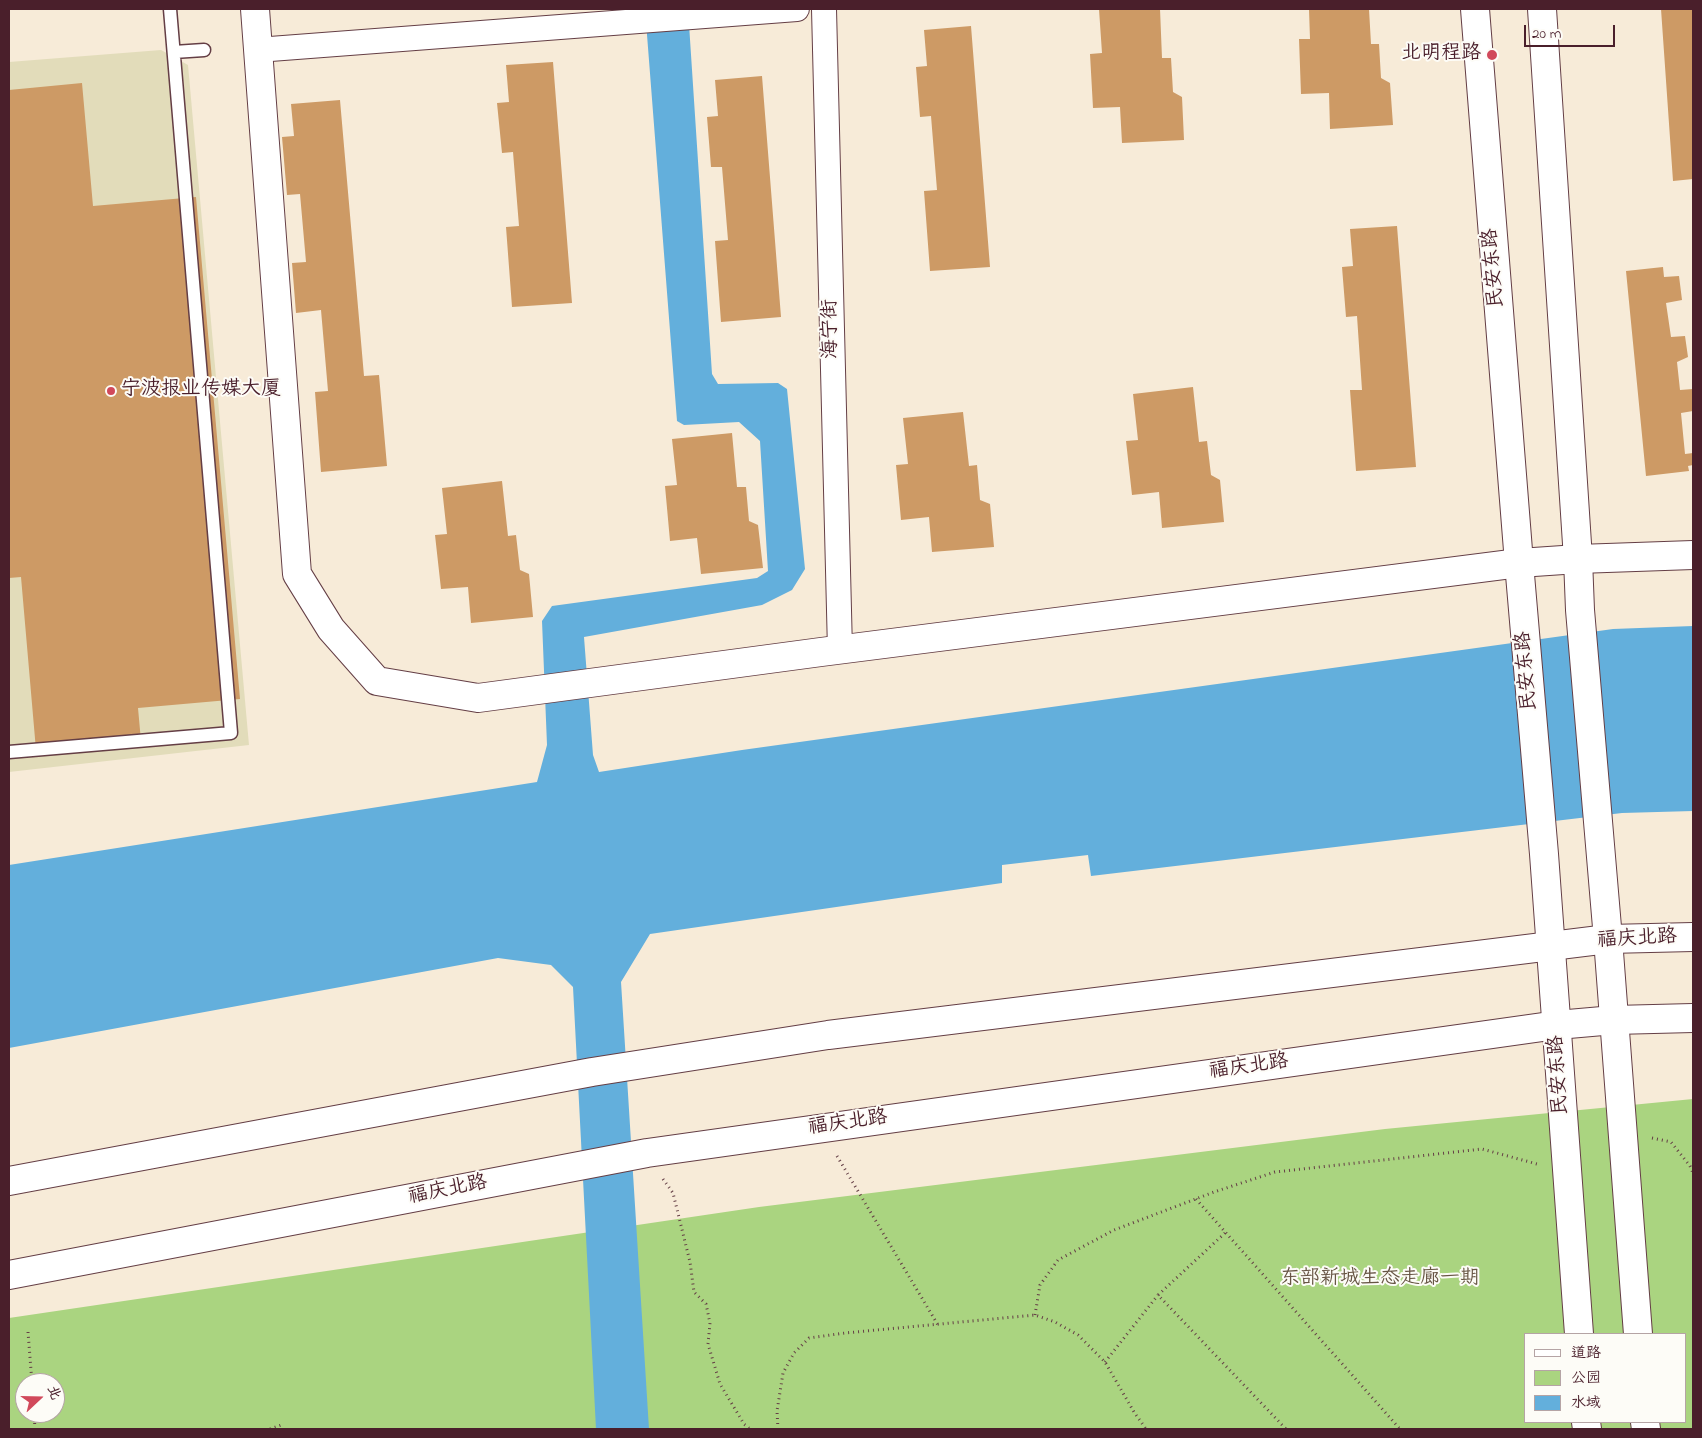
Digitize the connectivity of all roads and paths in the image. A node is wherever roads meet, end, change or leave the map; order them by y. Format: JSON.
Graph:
{"nodes":[{"id":1,"x":170,"y":9,"type":"edge"},
{"id":2,"x":254,"y":9,"type":"edge"},
{"id":3,"x":797,"y":9,"type":"edge"},
{"id":4,"x":824,"y":9,"type":"edge"},
{"id":5,"x":1475,"y":9,"type":"edge"},
{"id":6,"x":1542,"y":9,"type":"edge"},
{"id":7,"x":204,"y":50,"type":"dead end"},
{"id":8,"x":258,"y":50,"type":"junction"},
{"id":9,"x":174,"y":52,"type":"junction"},
{"id":10,"x":1693,"y":555,"type":"edge"},
{"id":11,"x":1578,"y":559,"type":"junction"},
{"id":12,"x":1519,"y":563,"type":"junction"},
{"id":13,"x":840,"y":650,"type":"junction"},
{"id":14,"x":9,"y":752,"type":"edge"},
{"id":15,"x":1693,"y":937,"type":"edge"},
{"id":16,"x":1608,"y":939,"type":"junction"},
{"id":17,"x":1550,"y":947,"type":"junction"},
{"id":18,"x":1693,"y":1018,"type":"edge"},
{"id":19,"x":1614,"y":1020,"type":"junction"},
{"id":20,"x":1557,"y":1025,"type":"junction"},
{"id":21,"x":820,"y":1127,"type":"junction"},
{"id":22,"x":1622,"y":1138,"type":"junction"},
{"id":23,"x":647,"y":1152,"type":"junction"},
{"id":24,"x":1692,"y":1165,"type":"edge"},
{"id":25,"x":1566,"y":1172,"type":"junction"},
{"id":26,"x":1693,"y":1173,"type":"edge"},
{"id":27,"x":9,"y":1181,"type":"edge"},
{"id":28,"x":1196,"y":1199,"type":"junction"},
{"id":29,"x":1225,"y":1232,"type":"junction"},
{"id":30,"x":9,"y":1275,"type":"edge"},
{"id":31,"x":1158,"y":1296,"type":"junction"},
{"id":32,"x":1035,"y":1315,"type":"junction"},
{"id":33,"x":938,"y":1325,"type":"junction"},
{"id":34,"x":28,"y":1332,"type":"dead end"},
{"id":35,"x":1579,"y":1333,"type":"edge"},
{"id":36,"x":1638,"y":1333,"type":"edge"},
{"id":37,"x":1105,"y":1362,"type":"junction"},
{"id":38,"x":31,"y":1373,"type":"edge"},
{"id":39,"x":284,"y":1424,"type":"dead end"},
{"id":40,"x":270,"y":1429,"type":"edge"},
{"id":41,"x":750,"y":1429,"type":"edge"},
{"id":42,"x":778,"y":1429,"type":"edge"},
{"id":43,"x":1146,"y":1429,"type":"edge"},
{"id":44,"x":1286,"y":1429,"type":"edge"},
{"id":45,"x":1400,"y":1429,"type":"edge"}],
"edges":[{"from":1,"to":9,"type":"lane"},
{"from":2,"to":8,"type":"main road"},
{"from":3,"to":8,"type":"street"},
{"from":4,"to":13,"type":"street","name":"海宁街"},
{"from":5,"to":12,"type":"main road","name":"民安东路"},
{"from":6,"to":11,"type":"main road"},
{"from":7,"to":9,"type":"lane"},
{"from":8,"to":13,"type":"main road"},
{"from":9,"to":14,"type":"lane"},
{"from":10,"to":11,"type":"main road"},
{"from":11,"to":12,"type":"main road"},
{"from":11,"to":16,"type":"main road"},
{"from":12,"to":13,"type":"main road"},
{"from":12,"to":17,"type":"main road","name":"民安东路"},
{"from":15,"to":16,"type":"main road","name":"福庆北路"},
{"from":16,"to":17,"type":"main road","name":"福庆北路"},
{"from":16,"to":19,"type":"main road"},
{"from":17,"to":20,"type":"main road","name":"民安东路"},
{"from":17,"to":27,"type":"main road","name":"福庆北路"},
{"from":18,"to":19,"type":"main road","name":"福庆北路"},
{"from":19,"to":20,"type":"main road","name":"福庆北路"},
{"from":19,"to":22,"type":"main road"},
{"from":20,"to":21,"type":"main road","name":"福庆北路"},
{"from":20,"to":25,"type":"main road","name":"民安东路"},
{"from":21,"to":23,"type":"main road","name":"福庆北路"},
{"from":21,"to":33,"type":"path"},
{"from":22,"to":24,"type":"path"},
{"from":22,"to":36,"type":"main road"},
{"from":23,"to":30,"type":"main road","name":"福庆北路"},
{"from":23,"to":41,"type":"path"},
{"from":24,"to":26,"type":"path"},
{"from":25,"to":28,"type":"path"},
{"from":25,"to":35,"type":"main road","name":"民安东路"},
{"from":28,"to":29,"type":"path"},
{"from":28,"to":32,"type":"path"},
{"from":29,"to":31,"type":"path"},
{"from":29,"to":45,"type":"path"},
{"from":31,"to":37,"type":"path"},
{"from":31,"to":44,"type":"path"},
{"from":32,"to":33,"type":"path"},
{"from":32,"to":37,"type":"path"},
{"from":33,"to":42,"type":"path"},
{"from":34,"to":38,"type":"path"},
{"from":37,"to":43,"type":"path"},
{"from":39,"to":40,"type":"path"}]}
